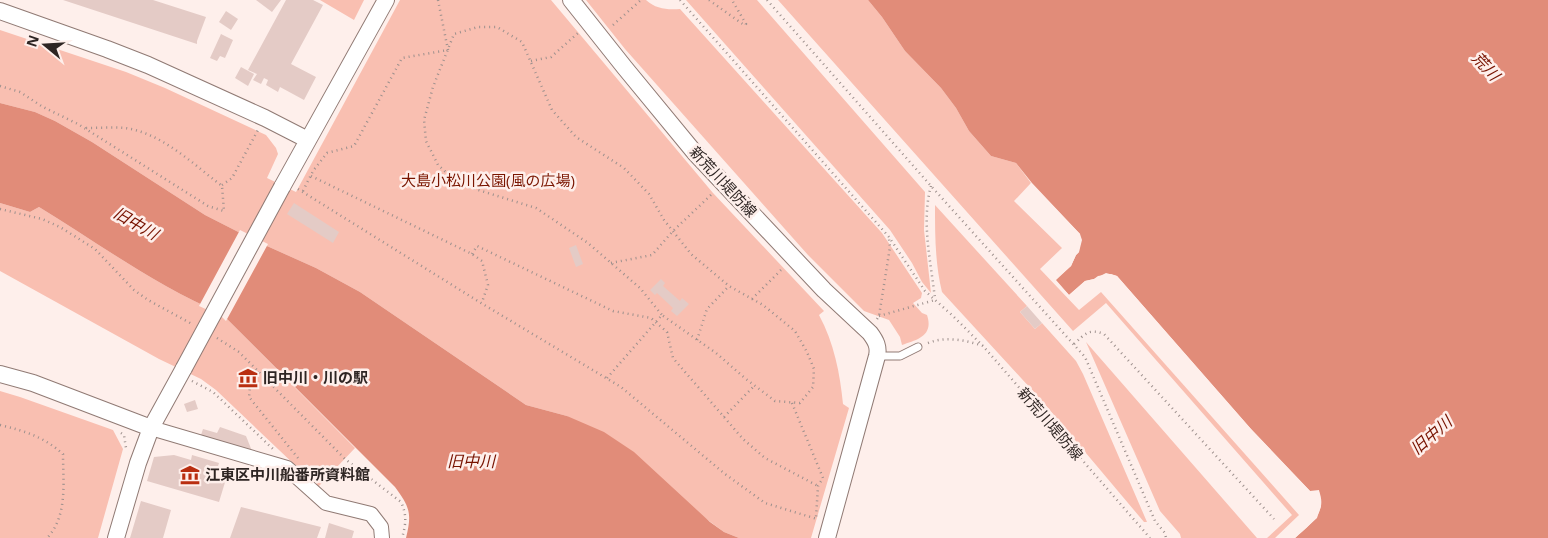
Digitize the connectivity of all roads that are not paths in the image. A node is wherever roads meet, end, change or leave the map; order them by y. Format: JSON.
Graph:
{"nodes":[{"id":1,"x":386,"y":0,"type":"edge"},
{"id":2,"x":571,"y":0,"type":"edge"},
{"id":3,"x":0,"y":11,"type":"edge"},
{"id":4,"x":308,"y":140,"type":"junction"},
{"id":5,"x":918,"y":347,"type":"road end"},
{"id":6,"x":878,"y":356,"type":"junction"},
{"id":7,"x":0,"y":374,"type":"edge"},
{"id":8,"x":151,"y":428,"type":"junction"},
{"id":9,"x":827,"y":526,"type":"edge"},
{"id":10,"x":116,"y":538,"type":"edge"},
{"id":11,"x":382,"y":538,"type":"edge"}],
"edges":[{"from":1,"to":4,"type":"street"},
{"from":2,"to":6,"type":"street","name":"新荒川堤防線"},
{"from":3,"to":4,"type":"street"},
{"from":4,"to":8,"type":"street","bridge":true},
{"from":5,"to":6,"type":"lane"},
{"from":6,"to":9,"type":"street"},
{"from":7,"to":8,"type":"street"},
{"from":8,"to":10,"type":"street"},
{"from":8,"to":11,"type":"street"}]}
